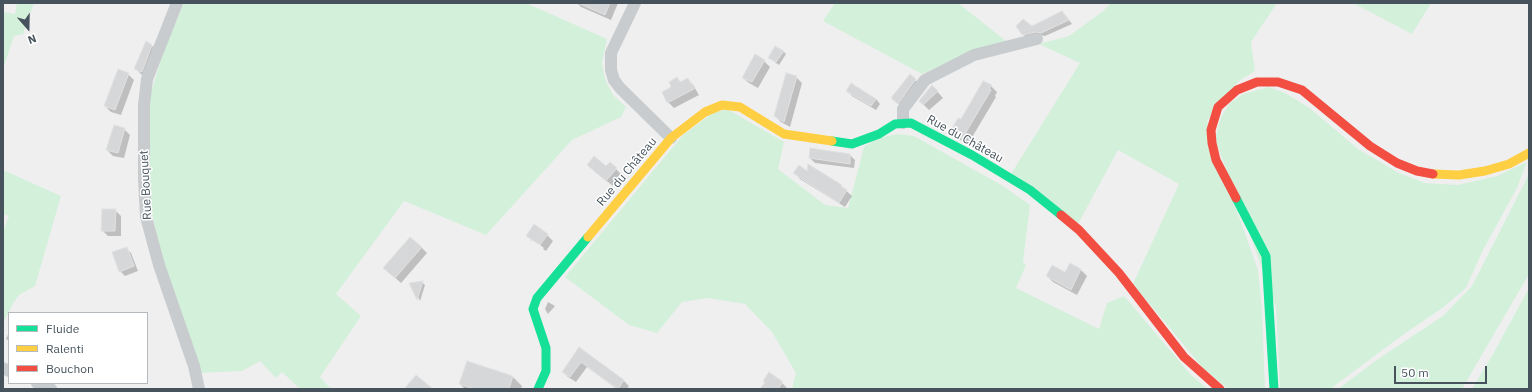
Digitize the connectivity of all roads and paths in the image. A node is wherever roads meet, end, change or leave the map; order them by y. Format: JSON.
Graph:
{"nodes":[{"id":1,"x":177,"y":3,"type":"edge"},
{"id":2,"x":635,"y":3,"type":"edge"},
{"id":3,"x":1037,"y":39,"type":"dead end"},
{"id":4,"x":903,"y":123,"type":"junction"},
{"id":5,"x":671,"y":138,"type":"junction"},
{"id":6,"x":1529,"y":154,"type":"edge"},
{"id":7,"x":39,"y":384,"type":"edge"},
{"id":8,"x":51,"y":389,"type":"edge"},
{"id":9,"x":199,"y":389,"type":"edge"},
{"id":10,"x":538,"y":389,"type":"edge"},
{"id":11,"x":1220,"y":389,"type":"edge"},
{"id":12,"x":1274,"y":389,"type":"edge"}],
"edges":[{"from":1,"to":9,"type":"street","name":"Rue Bouquet"},
{"from":2,"to":5,"type":"street"},
{"from":3,"to":4,"type":"street"},
{"from":4,"to":5,"type":"street","name":"Rue du Château"},
{"from":4,"to":11,"type":"street","name":"Rue du Château"},
{"from":5,"to":10,"type":"street","name":"Rue du Château"},
{"from":6,"to":12,"type":"street"},
{"from":7,"to":8,"type":"street"}]}
